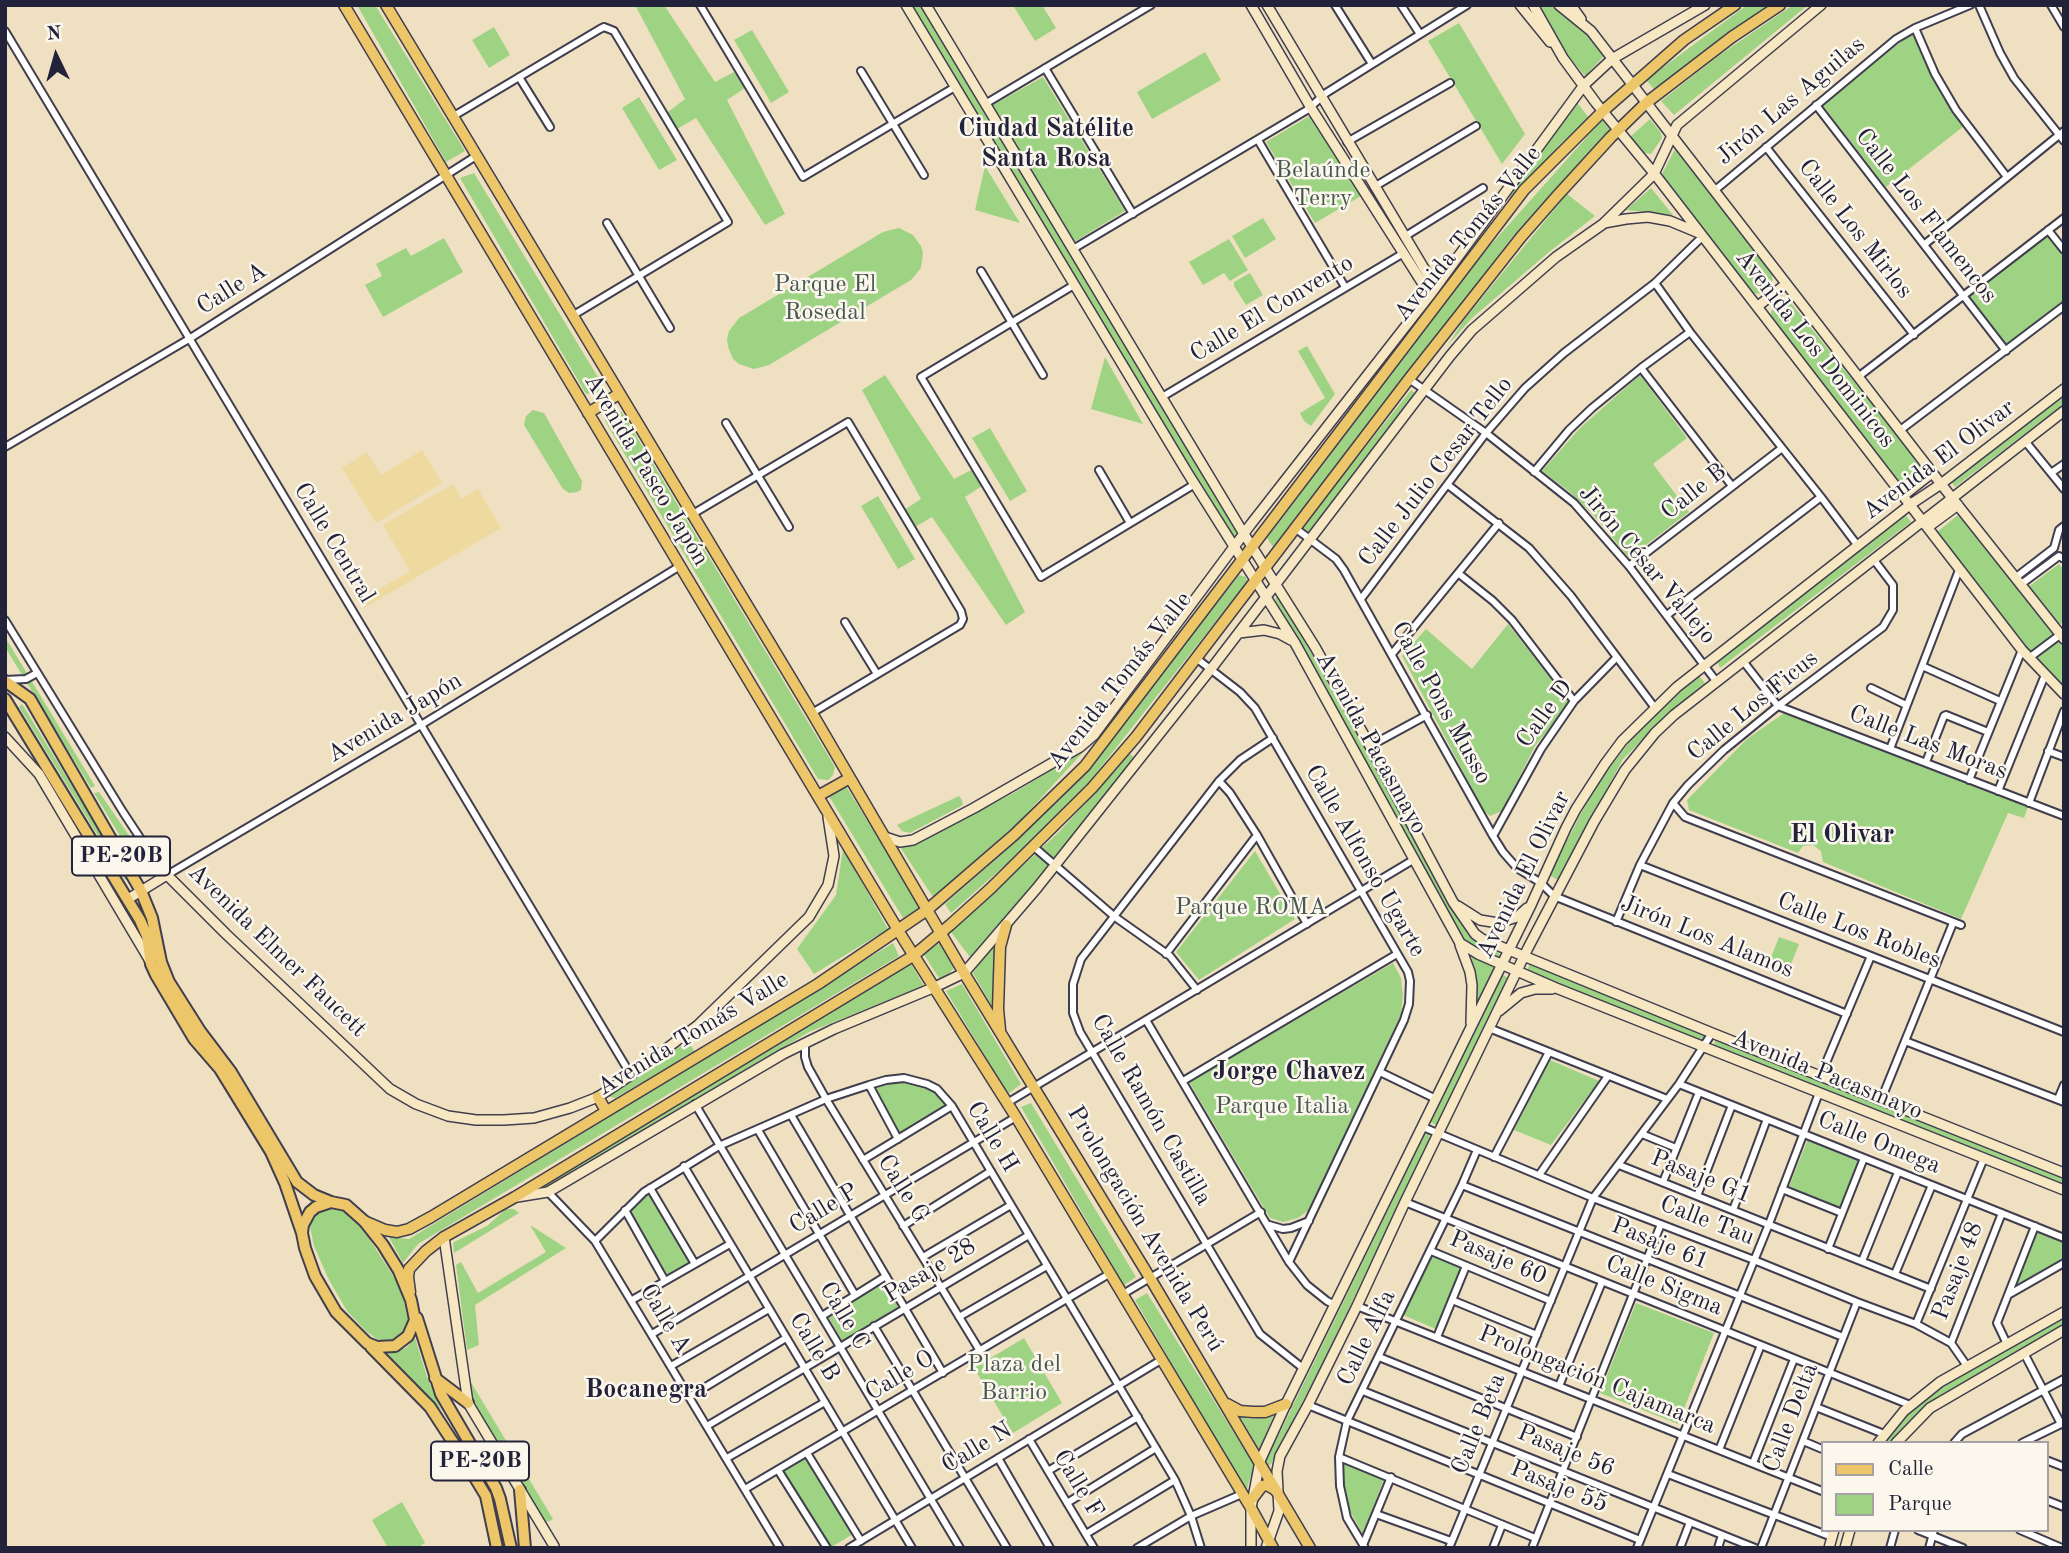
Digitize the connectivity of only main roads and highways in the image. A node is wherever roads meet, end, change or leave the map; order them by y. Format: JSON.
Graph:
{"nodes":[{"id":1,"x":344,"y":5,"type":"edge"},
{"id":2,"x":386,"y":5,"type":"edge"},
{"id":3,"x":906,"y":5,"type":"edge"},
{"id":4,"x":926,"y":5,"type":"edge"},
{"id":5,"x":1251,"y":5,"type":"edge"},
{"id":6,"x":1267,"y":5,"type":"edge"},
{"id":7,"x":1520,"y":5,"type":"edge"},
{"id":8,"x":1533,"y":5,"type":"edge"},
{"id":9,"x":1559,"y":5,"type":"edge"},
{"id":10,"x":1571,"y":5,"type":"edge"},
{"id":11,"x":1705,"y":5,"type":"edge"},
{"id":12,"x":1735,"y":5,"type":"edge"},
{"id":13,"x":1780,"y":5,"type":"edge"},
{"id":14,"x":1821,"y":5,"type":"edge"},
{"id":15,"x":1591,"y":31,"type":"junction"},
{"id":16,"x":1563,"y":58,"type":"junction"},
{"id":17,"x":1612,"y":59,"type":"junction"},
{"id":18,"x":1584,"y":85,"type":"junction"},
{"id":19,"x":1633,"y":86,"type":"junction"},
{"id":20,"x":1647,"y":103,"type":"junction"},
{"id":21,"x":1603,"y":111,"type":"junction"},
{"id":22,"x":1618,"y":130,"type":"junction"},
{"id":23,"x":1672,"y":137,"type":"junction"},
{"id":24,"x":1654,"y":174,"type":"junction"},
{"id":25,"x":1030,"y":178,"type":"junction"},
{"id":26,"x":1014,"y":187,"type":"junction"},
{"id":27,"x":1603,"y":224,"type":"junction"},
{"id":28,"x":1703,"y":235,"type":"junction"},
{"id":29,"x":1440,"y":282,"type":"junction"},
{"id":30,"x":1786,"y":284,"type":"junction"},
{"id":31,"x":1430,"y":295,"type":"junction"},
{"id":32,"x":1758,"y":306,"type":"junction"},
{"id":33,"x":2064,"y":389,"type":"edge"},
{"id":34,"x":619,"y":394,"type":"junction"},
{"id":35,"x":1162,"y":397,"type":"junction"},
{"id":36,"x":1147,"y":406,"type":"junction"},
{"id":37,"x":2064,"y":411,"type":"edge"},
{"id":38,"x":588,"y":413,"type":"junction"},
{"id":39,"x":1932,"y":473,"type":"junction"},
{"id":40,"x":1941,"y":484,"type":"junction"},
{"id":41,"x":1904,"y":495,"type":"junction"},
{"id":42,"x":1955,"y":502,"type":"junction"},
{"id":43,"x":1911,"y":504,"type":"junction"},
{"id":44,"x":1926,"y":523,"type":"junction"},
{"id":45,"x":1244,"y":534,"type":"junction"},
{"id":46,"x":1253,"y":547,"type":"junction"},
{"id":47,"x":1234,"y":548,"type":"junction"},
{"id":48,"x":1242,"y":560,"type":"junction"},
{"id":49,"x":1265,"y":566,"type":"junction"},
{"id":50,"x":1254,"y":580,"type":"junction"},
{"id":51,"x":1277,"y":584,"type":"junction"},
{"id":52,"x":1265,"y":598,"type":"junction"},
{"id":53,"x":1239,"y":633,"type":"junction"},
{"id":54,"x":2062,"y":636,"type":"edge"},
{"id":55,"x":1295,"y":643,"type":"junction"},
{"id":56,"x":5,"y":681,"type":"edge"},
{"id":57,"x":2064,"y":694,"type":"edge"},
{"id":58,"x":27,"y":696,"type":"junction"},
{"id":59,"x":5,"y":699,"type":"edge"},
{"id":60,"x":5,"y":737,"type":"edge"},
{"id":61,"x":850,"y":778,"type":"junction"},
{"id":62,"x":818,"y":796,"type":"junction"},
{"id":63,"x":824,"y":806,"type":"junction"},
{"id":64,"x":885,"y":837,"type":"junction"},
{"id":65,"x":167,"y":875,"type":"joint"},
{"id":66,"x":141,"y":891,"type":"junction"},
{"id":67,"x":128,"y":899,"type":"junction"},
{"id":68,"x":1453,"y":902,"type":"junction"},
{"id":69,"x":1531,"y":905,"type":"junction"},
{"id":70,"x":927,"y":910,"type":"junction"},
{"id":71,"x":1006,"y":925,"type":"junction"},
{"id":72,"x":898,"y":930,"type":"junction"},
{"id":73,"x":941,"y":933,"type":"junction"},
{"id":74,"x":1460,"y":943,"type":"junction"},
{"id":75,"x":1509,"y":950,"type":"junction"},
{"id":76,"x":913,"y":956,"type":"junction"},
{"id":77,"x":1524,"y":956,"type":"junction"},
{"id":78,"x":151,"y":964,"type":"junction"},
{"id":79,"x":1502,"y":965,"type":"junction"},
{"id":80,"x":1517,"y":970,"type":"junction"},
{"id":81,"x":964,"y":974,"type":"junction"},
{"id":82,"x":935,"y":988,"type":"junction"},
{"id":83,"x":1556,"y":988,"type":"junction"},
{"id":84,"x":1494,"y":1017,"type":"junction"},
{"id":85,"x":1471,"y":1027,"type":"junction"},
{"id":86,"x":1000,"y":1030,"type":"junction"},
{"id":87,"x":631,"y":1075,"type":"joint"},
{"id":88,"x":598,"y":1097,"type":"junction"},
{"id":89,"x":606,"y":1111,"type":"junction"},
{"id":90,"x":2064,"y":1173,"type":"edge"},
{"id":91,"x":2064,"y":1190,"type":"edge"},
{"id":92,"x":515,"y":1197,"type":"junction"},
{"id":93,"x":331,"y":1202,"type":"junction"},
{"id":94,"x":364,"y":1221,"type":"junction"},
{"id":95,"x":302,"y":1233,"type":"junction"},
{"id":96,"x":444,"y":1237,"type":"junction"},
{"id":97,"x":412,"y":1304,"type":"junction"},
{"id":98,"x":2064,"y":1312,"type":"edge"},
{"id":99,"x":2064,"y":1330,"type":"edge"},
{"id":100,"x":367,"y":1343,"type":"junction"},
{"id":101,"x":435,"y":1378,"type":"junction"},
{"id":102,"x":468,"y":1403,"type":"junction"},
{"id":103,"x":1225,"y":1403,"type":"junction"},
{"id":104,"x":1286,"y":1404,"type":"junction"},
{"id":105,"x":1881,"y":1438,"type":"edge"},
{"id":106,"x":1898,"y":1441,"type":"edge"},
{"id":107,"x":1260,"y":1461,"type":"junction"},
{"id":108,"x":520,"y":1490,"type":"junction"},
{"id":109,"x":1277,"y":1492,"type":"junction"},
{"id":110,"x":1252,"y":1503,"type":"junction"},
{"id":111,"x":1833,"y":1534,"type":"edge"},
{"id":112,"x":1269,"y":1545,"type":"edge"},
{"id":113,"x":554,"y":1546,"type":"dead end"},
{"id":114,"x":497,"y":1548,"type":"edge"},
{"id":115,"x":511,"y":1548,"type":"edge"},
{"id":116,"x":525,"y":1548,"type":"edge"},
{"id":117,"x":1251,"y":1548,"type":"edge"},
{"id":118,"x":1310,"y":1548,"type":"edge"},
{"id":119,"x":1829,"y":1548,"type":"edge"}],
"edges":[{"from":1,"to":38,"type":"main road","name":"Avenida Paseo Japón"},
{"from":2,"to":34,"type":"main road","name":"Avenida Paseo Japón"},
{"from":3,"to":26,"type":"main road","name":"Avenida Pacasmayo"},
{"from":4,"to":25,"type":"main road","name":"Avenida Pacasmayo"},
{"from":5,"to":31,"type":"main road"},
{"from":6,"to":29,"type":"main road"},
{"from":7,"to":16,"type":"main road","name":"Avenida Los Dominicos"},
{"from":8,"to":16,"type":"main road","name":"Avenida Los Dominicos"},
{"from":9,"to":15,"type":"main road","name":"Avenida Los Dominicos"},
{"from":10,"to":15,"type":"main road","name":"Avenida Los Dominicos"},
{"from":11,"to":17,"type":"main road","name":"Avenida Tomás Valle"},
{"from":12,"to":19,"type":"main road","name":"Avenida Tomás Valle"},
{"from":13,"to":20,"type":"main road","name":"Avenida Tomás Valle"},
{"from":14,"to":23,"type":"main road","name":"Avenida Tomás Valle"},
{"from":15,"to":17,"type":"main road","name":"Avenida Los Dominicos"},
{"from":16,"to":18,"type":"main road","name":"Avenida Los Dominicos"},
{"from":17,"to":18,"type":"main road","name":"Avenida Tomás Valle"},
{"from":17,"to":19,"type":"main road","name":"Avenida Los Dominicos"},
{"from":18,"to":21,"type":"main road","name":"Avenida Los Dominicos"},
{"from":18,"to":29,"type":"main road","name":"Avenida Tomás Valle"},
{"from":19,"to":20,"type":"main road","name":"Avenida Los Dominicos"},
{"from":19,"to":21,"type":"main road","name":"Avenida Tomás Valle"},
{"from":20,"to":22,"type":"main road","name":"Avenida Tomás Valle"},
{"from":20,"to":23,"type":"main road","name":"Avenida Los Dominicos"},
{"from":21,"to":22,"type":"main road","name":"Avenida Los Dominicos"},
{"from":21,"to":46,"type":"main road","name":"Avenida Tomás Valle"},
{"from":22,"to":24,"type":"main road","name":"Avenida Los Dominicos"},
{"from":22,"to":49,"type":"main road","name":"Avenida Tomás Valle"},
{"from":23,"to":24,"type":"main road","name":"Avenida Tomás Valle"},
{"from":23,"to":30,"type":"main road","name":"Avenida Los Dominicos"},
{"from":24,"to":27,"type":"main road","name":"Avenida Tomás Valle"},
{"from":24,"to":28,"type":"main road","name":"Avenida Los Dominicos"},
{"from":25,"to":26,"type":"main road"},
{"from":25,"to":35,"type":"main road","name":"Avenida Pacasmayo"},
{"from":26,"to":36,"type":"main road","name":"Avenida Pacasmayo"},
{"from":27,"to":28,"type":"main road"},
{"from":27,"to":51,"type":"main road","name":"Avenida Tomás Valle"},
{"from":28,"to":32,"type":"main road","name":"Avenida Los Dominicos"},
{"from":29,"to":31,"type":"main road","name":"Avenida Tomás Valle"},
{"from":30,"to":32,"type":"main road"},
{"from":30,"to":39,"type":"main road","name":"Avenida Los Dominicos"},
{"from":31,"to":45,"type":"main road","name":"Avenida Tomás Valle"},
{"from":32,"to":41,"type":"main road","name":"Avenida Los Dominicos"},
{"from":33,"to":40,"type":"main road","name":"Avenida El Olivar"},
{"from":34,"to":38,"type":"main road"},
{"from":34,"to":61,"type":"main road","name":"Avenida Paseo Japón"},
{"from":35,"to":36,"type":"main road"},
{"from":35,"to":45,"type":"main road","name":"Avenida Pacasmayo"},
{"from":36,"to":47,"type":"main road","name":"Avenida Pacasmayo"},
{"from":37,"to":42,"type":"main road","name":"Avenida El Olivar"},
{"from":38,"to":62,"type":"main road","name":"Avenida Paseo Japón"},
{"from":39,"to":40,"type":"main road","name":"Avenida Los Dominicos"},
{"from":39,"to":41,"type":"main road"},
{"from":40,"to":42,"type":"main road","name":"Avenida Los Dominicos"},
{"from":40,"to":43,"type":"main road","name":"Avenida El Olivar"},
{"from":41,"to":43,"type":"main road","name":"Avenida Los Dominicos"},
{"from":42,"to":44,"type":"main road","name":"Avenida El Olivar"},
{"from":42,"to":54,"type":"main road","name":"Avenida Los Dominicos"},
{"from":43,"to":44,"type":"main road","name":"Avenida Los Dominicos"},
{"from":43,"to":69,"type":"main road","name":"Avenida El Olivar"},
{"from":44,"to":57,"type":"main road","name":"Avenida Los Dominicos"},
{"from":44,"to":77,"type":"main road","name":"Avenida El Olivar"},
{"from":45,"to":46,"type":"main road","name":"Avenida Pacasmayo"},
{"from":45,"to":47,"type":"main road","name":"Avenida Tomás Valle"},
{"from":46,"to":48,"type":"main road","name":"Avenida Tomás Valle"},
{"from":46,"to":49,"type":"main road","name":"Avenida Pacasmayo"},
{"from":47,"to":48,"type":"main road","name":"Avenida Pacasmayo"},
{"from":47,"to":64,"type":"main road","name":"Avenida Tomás Valle"},
{"from":48,"to":50,"type":"main road","name":"Avenida Pacasmayo"},
{"from":48,"to":70,"type":"main road","name":"Avenida Tomás Valle"},
{"from":49,"to":50,"type":"main road","name":"Avenida Tomás Valle"},
{"from":49,"to":51,"type":"main road","name":"Avenida Pacasmayo"},
{"from":50,"to":52,"type":"main road","name":"Avenida Pacasmayo"},
{"from":50,"to":73,"type":"main road","name":"Avenida Tomás Valle"},
{"from":51,"to":52,"type":"main road","name":"Avenida Tomás Valle"},
{"from":51,"to":68,"type":"main road","name":"Avenida Pacasmayo"},
{"from":52,"to":53,"type":"main road","name":"Avenida Tomás Valle"},
{"from":52,"to":55,"type":"main road","name":"Avenida Pacasmayo"},
{"from":53,"to":55,"type":"main road"},
{"from":53,"to":71,"type":"main road","name":"Avenida Tomás Valle"},
{"from":55,"to":74,"type":"main road","name":"Avenida Pacasmayo"},
{"from":56,"to":58,"type":"highway","number":"PE-20B"},
{"from":58,"to":59,"type":"highway"},
{"from":58,"to":66,"type":"highway","number":"PE-20B"},
{"from":59,"to":67,"type":"highway","number":"PE-20B"},
{"from":60,"to":78,"type":"main road"},
{"from":61,"to":62,"type":"main road"},
{"from":61,"to":64,"type":"main road","name":"Avenida Paseo Japón"},
{"from":62,"to":63,"type":"main road","name":"Avenida Paseo Japón"},
{"from":63,"to":72,"type":"main road","name":"Avenida Paseo Japón"},
{"from":63,"to":87,"type":"main road","name":"Avenida Tomás Valle"},
{"from":64,"to":70,"type":"main road","name":"Avenida Paseo Japón"},
{"from":65,"to":66,"type":"main road","name":"Avenida Japón"},
{"from":65,"to":88,"type":"main road","name":"Avenida Elmer Faucett"},
{"from":66,"to":67,"type":"main road","name":"Avenida Japón"},
{"from":66,"to":93,"type":"highway","number":"PE-20B"},
{"from":67,"to":78,"type":"highway","number":"PE-20B"},
{"from":68,"to":69,"type":"main road"},
{"from":68,"to":75,"type":"main road","name":"Avenida Pacasmayo"},
{"from":69,"to":75,"type":"main road","name":"Avenida El Olivar"},
{"from":70,"to":72,"type":"main road","name":"Avenida Tomás Valle"},
{"from":70,"to":73,"type":"main road","name":"Avenida Paseo Japón"},
{"from":71,"to":81,"type":"main road","name":"Avenida Tomás Valle"},
{"from":71,"to":86,"type":"main road"},
{"from":72,"to":76,"type":"main road","name":"Avenida Paseo Japón"},
{"from":72,"to":89,"type":"main road","name":"Avenida Tomás Valle"},
{"from":73,"to":76,"type":"main road","name":"Avenida Tomás Valle"},
{"from":73,"to":81,"type":"main road","name":"Prolongación Avenida Perú"},
{"from":74,"to":79,"type":"main road","name":"Avenida Pacasmayo"},
{"from":74,"to":85,"type":"main road"},
{"from":75,"to":77,"type":"main road","name":"Avenida Pacasmayo"},
{"from":75,"to":79,"type":"main road","name":"Avenida El Olivar"},
{"from":76,"to":82,"type":"main road"},
{"from":76,"to":92,"type":"main road","name":"Avenida Tomás Valle"},
{"from":77,"to":80,"type":"main road","name":"Avenida El Olivar"},
{"from":77,"to":90,"type":"main road","name":"Avenida Pacasmayo"},
{"from":78,"to":95,"type":"highway","number":"PE-20B"},
{"from":79,"to":80,"type":"main road","name":"Avenida Pacasmayo"},
{"from":79,"to":85,"type":"main road","name":"Avenida El Olivar"},
{"from":80,"to":83,"type":"main road","name":"Avenida Pacasmayo"},
{"from":80,"to":84,"type":"main road","name":"Avenida El Olivar"},
{"from":81,"to":82,"type":"main road","name":"Avenida Tomás Valle"},
{"from":81,"to":86,"type":"main road","name":"Prolongación Avenida Perú"},
{"from":82,"to":92,"type":"main road","name":"Avenida Tomás Valle"},
{"from":82,"to":110,"type":"main road"},
{"from":83,"to":84,"type":"main road"},
{"from":83,"to":91,"type":"main road","name":"Avenida Pacasmayo"},
{"from":84,"to":109,"type":"main road","name":"Avenida El Olivar"},
{"from":85,"to":104,"type":"main road","name":"Avenida El Olivar"},
{"from":86,"to":103,"type":"main road","name":"Prolongación Avenida Perú"},
{"from":87,"to":88,"type":"main road","name":"Avenida Elmer Faucett"},
{"from":88,"to":89,"type":"main road"},
{"from":89,"to":94,"type":"main road","name":"Avenida Tomás Valle"},
{"from":92,"to":96,"type":"main road","name":"Avenida Tomás Valle"},
{"from":93,"to":94,"type":"highway","number":"PE-20B"},
{"from":93,"to":95,"type":"highway"},
{"from":94,"to":97,"type":"highway","number":"PE-20B"},
{"from":95,"to":100,"type":"highway","number":"PE-20B"},
{"from":96,"to":97,"type":"main road","name":"Avenida Tomás Valle"},
{"from":96,"to":102,"type":"main road"},
{"from":97,"to":100,"type":"highway"},
{"from":97,"to":101,"type":"highway","number":"PE-20B"},
{"from":98,"to":105,"type":"main road"},
{"from":99,"to":106,"type":"main road"},
{"from":100,"to":114,"type":"highway","number":"PE-20B"},
{"from":101,"to":102,"type":"highway"},
{"from":101,"to":115,"type":"highway","number":"PE-20B"},
{"from":102,"to":108,"type":"main road"},
{"from":103,"to":104,"type":"main road"},
{"from":103,"to":107,"type":"main road","name":"Prolongación Avenida Perú"},
{"from":104,"to":107,"type":"main road","name":"Avenida El Olivar"},
{"from":107,"to":109,"type":"main road","name":"Prolongación Avenida Perú"},
{"from":107,"to":110,"type":"main road","name":"Avenida El Olivar"},
{"from":108,"to":113,"type":"main road"},
{"from":108,"to":116,"type":"highway"},
{"from":109,"to":110,"type":"main road"},
{"from":109,"to":112,"type":"main road","name":"Avenida El Olivar"},
{"from":109,"to":118,"type":"main road","name":"Prolongación Avenida Perú"},
{"from":110,"to":112,"type":"main road"},
{"from":110,"to":117,"type":"main road","name":"Avenida El Olivar"},
{"from":111,"to":119,"type":"main road"}]}
